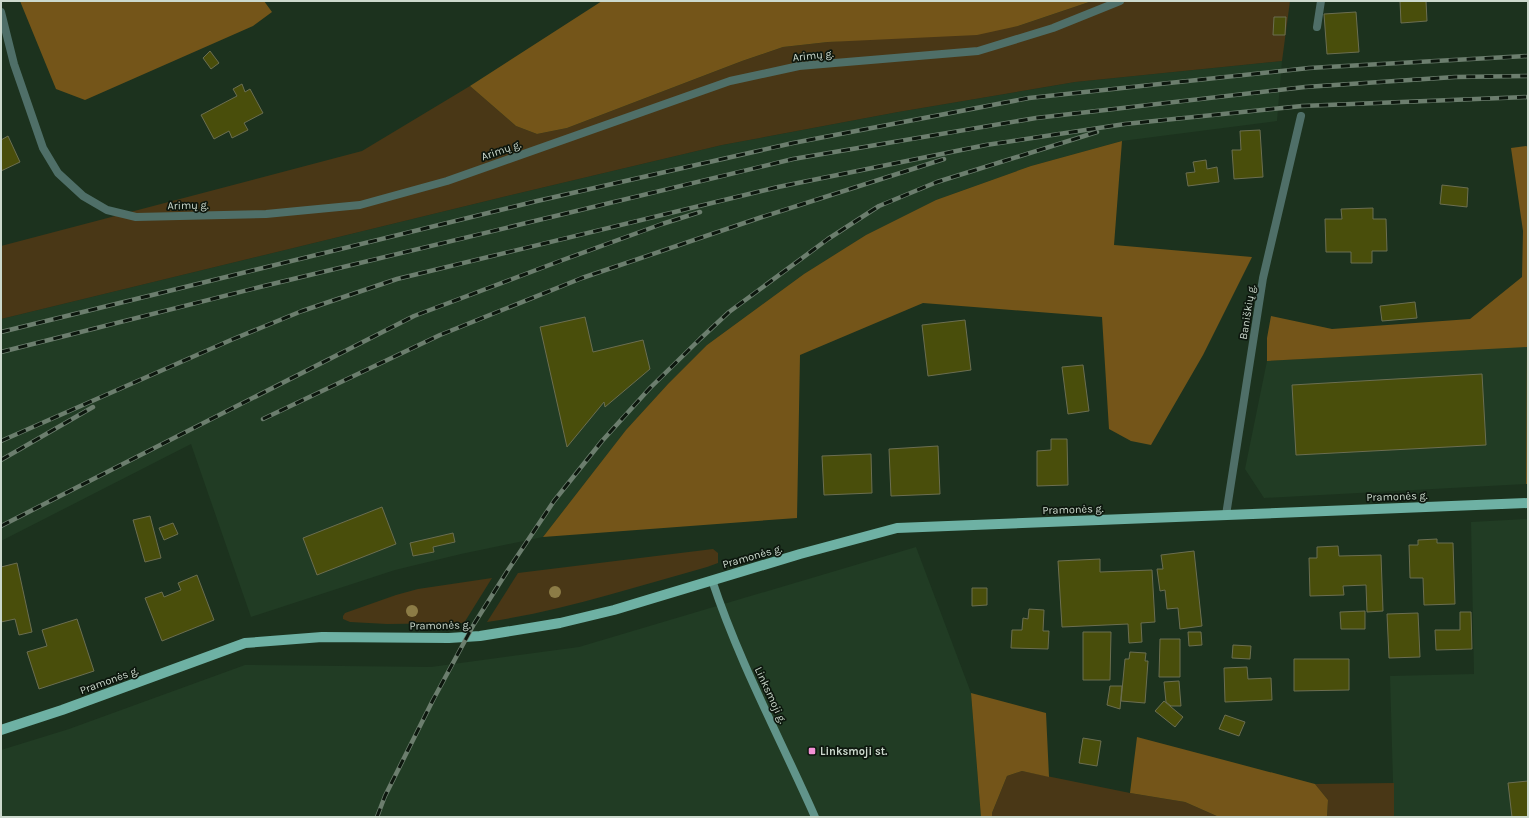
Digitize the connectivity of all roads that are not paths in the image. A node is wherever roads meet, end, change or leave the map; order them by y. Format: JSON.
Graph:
{"nodes":[{"id":1,"x":1120,"y":1,"type":"edge"},
{"id":2,"x":1321,"y":1,"type":"edge"},
{"id":3,"x":1,"y":12,"type":"edge"},
{"id":4,"x":1317,"y":27,"type":"dead end"},
{"id":5,"x":1301,"y":116,"type":"dead end"},
{"id":6,"x":1528,"y":503,"type":"edge"},
{"id":7,"x":1226,"y":515,"type":"junction"},
{"id":8,"x":712,"y":580,"type":"junction"},
{"id":9,"x":1,"y":730,"type":"edge"},
{"id":10,"x":815,"y":817,"type":"edge"}],
"edges":[{"from":1,"to":3,"type":"street","name":"Arimų g."},
{"from":2,"to":4,"type":"street"},
{"from":5,"to":7,"type":"street","name":"Baniškių g."},
{"from":6,"to":7,"type":"main road","name":"Pramonės g."},
{"from":7,"to":8,"type":"main road","name":"Pramonės g."},
{"from":8,"to":9,"type":"main road","name":"Pramonės g."},
{"from":8,"to":10,"type":"main road","name":"Linksmoji g."}]}
